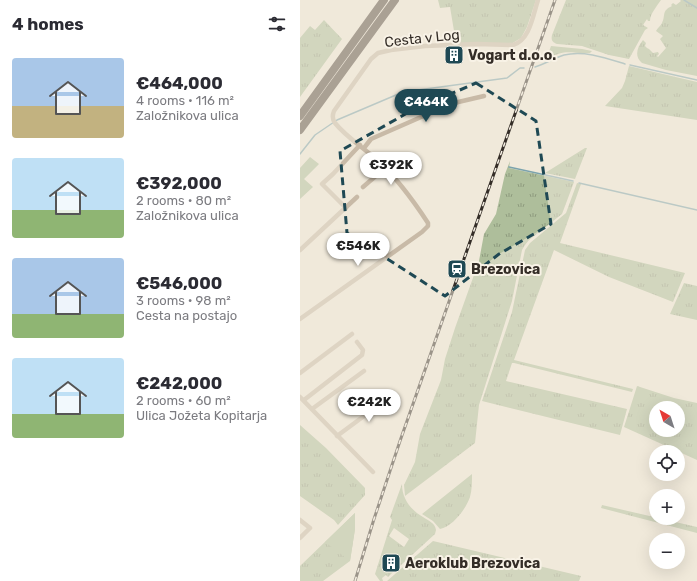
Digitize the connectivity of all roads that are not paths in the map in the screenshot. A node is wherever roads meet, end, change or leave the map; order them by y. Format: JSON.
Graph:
{"nodes":[{"id":1,"x":384,"y":0,"type":"edge"},
{"id":2,"x":395,"y":0,"type":"edge"},
{"id":3,"x":400,"y":0,"type":"edge"},
{"id":4,"x":538,"y":0,"type":"edge"},
{"id":5,"x":388,"y":9,"type":"junction"},
{"id":6,"x":484,"y":96,"type":"dead end"},
{"id":7,"x":300,"y":116,"type":"edge"},
{"id":8,"x":300,"y":130,"type":"edge"},
{"id":9,"x":362,"y":146,"type":"junction"},
{"id":10,"x":386,"y":168,"type":"junction"},
{"id":11,"x":363,"y":188,"type":"dead end"},
{"id":12,"x":357,"y":197,"type":"dead end"},
{"id":13,"x":346,"y":208,"type":"junction"},
{"id":14,"x":300,"y":250,"type":"edge"},
{"id":15,"x":300,"y":318,"type":"edge"},
{"id":16,"x":352,"y":334,"type":"dead end"},
{"id":17,"x":358,"y":342,"type":"dead end"},
{"id":18,"x":364,"y":372,"type":"dead end"},
{"id":19,"x":300,"y":373,"type":"edge"},
{"id":20,"x":391,"y":396,"type":"dead end"},
{"id":21,"x":302,"y":399,"type":"edge"},
{"id":22,"x":312,"y":409,"type":"junction"},
{"id":23,"x":337,"y":436,"type":"junction"},
{"id":24,"x":373,"y":472,"type":"dead end"},
{"id":25,"x":300,"y":520,"type":"edge"},
{"id":26,"x":300,"y":538,"type":"edge"}],
"edges":[{"from":1,"to":7,"type":"highway"},
{"from":2,"to":5,"type":"highway"},
{"from":3,"to":5,"type":"highway"},
{"from":4,"to":9,"type":"street","name":"Cesta v Log"},
{"from":5,"to":8,"type":"highway"},
{"from":6,"to":9,"type":"street"},
{"from":9,"to":10,"type":"street","name":"Cesta v Log"},
{"from":9,"to":13,"type":"street"},
{"from":10,"to":11,"type":"street"},
{"from":10,"to":15,"type":"street","name":"Cesta v Log"},
{"from":12,"to":13,"type":"street"},
{"from":13,"to":14,"type":"street"},
{"from":16,"to":19,"type":"street"},
{"from":17,"to":21,"type":"street"},
{"from":18,"to":22,"type":"street"},
{"from":20,"to":23,"type":"street"},
{"from":21,"to":22,"type":"street"},
{"from":22,"to":23,"type":"street"},
{"from":23,"to":24,"type":"street"},
{"from":25,"to":26,"type":"street"}]}
